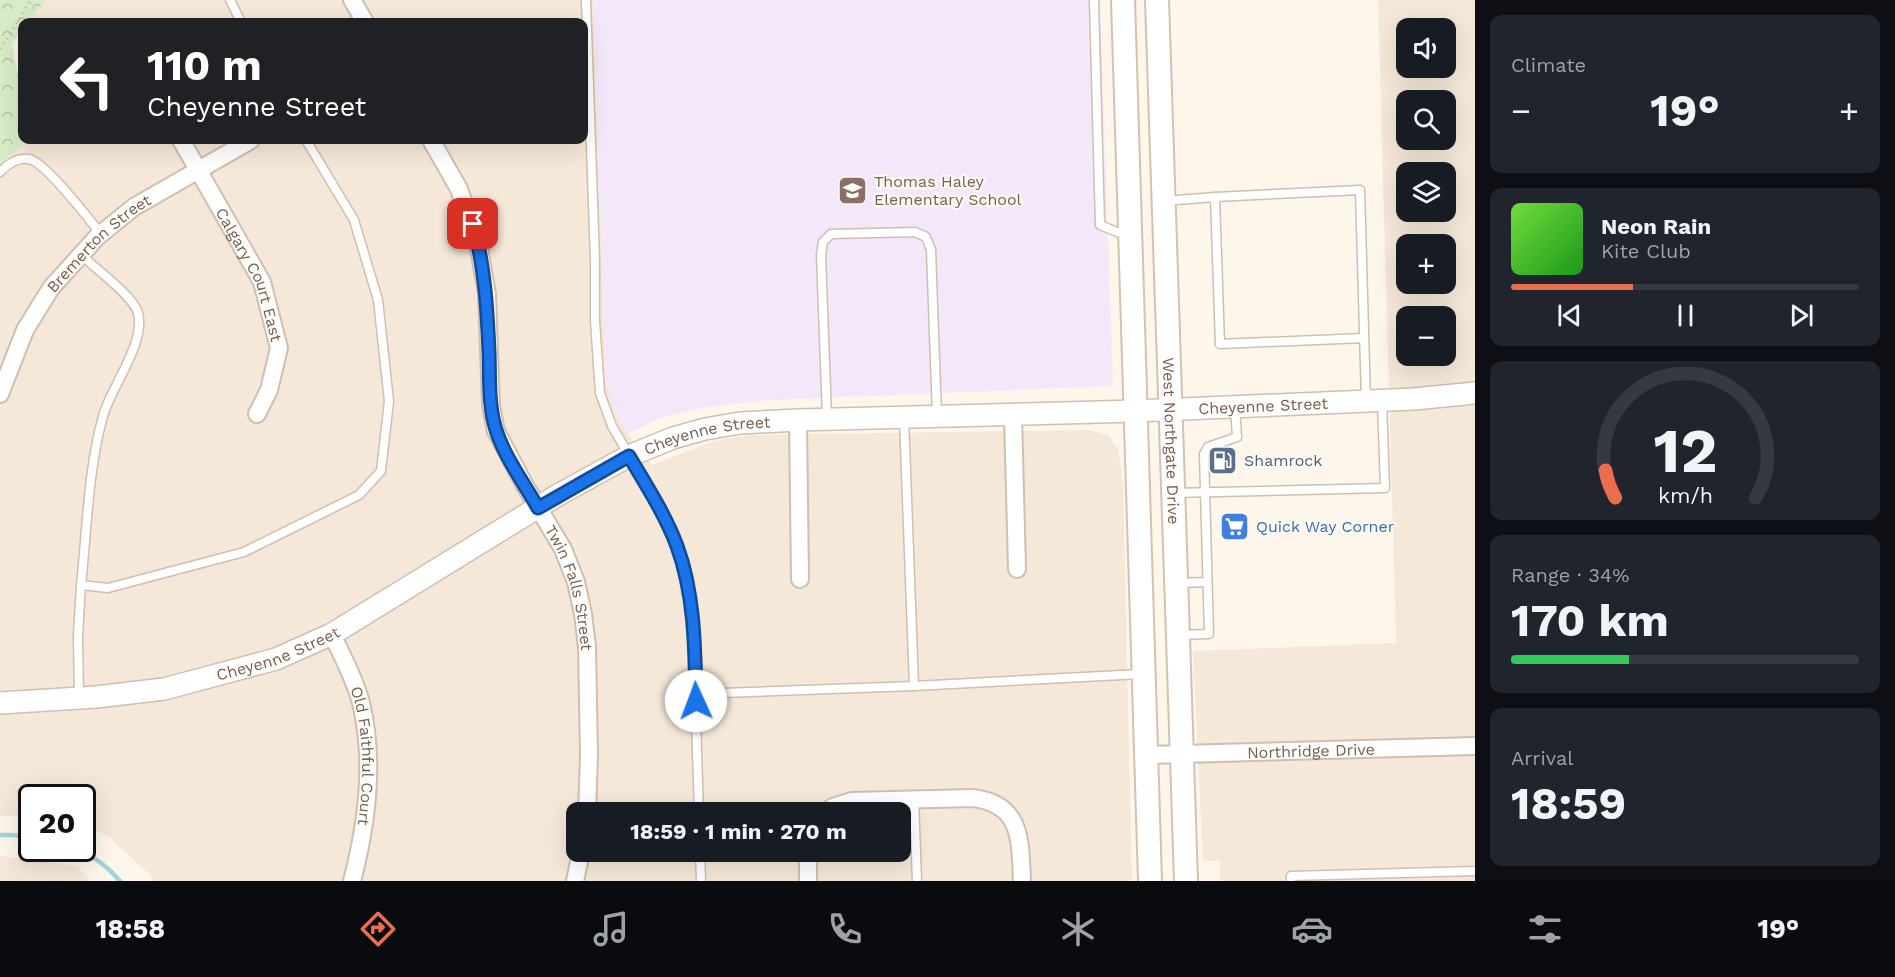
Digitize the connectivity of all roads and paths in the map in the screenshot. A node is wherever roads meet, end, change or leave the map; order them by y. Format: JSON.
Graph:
{"nodes":[{"id":1,"x":31,"y":0,"type":"edge"},
{"id":2,"x":230,"y":0,"type":"edge"},
{"id":3,"x":352,"y":0,"type":"edge"},
{"id":4,"x":586,"y":0,"type":"edge"},
{"id":5,"x":1094,"y":0,"type":"edge"},
{"id":6,"x":1123,"y":0,"type":"edge"},
{"id":7,"x":1157,"y":0,"type":"edge"},
{"id":8,"x":20,"y":18,"type":"edge"},
{"id":9,"x":239,"y":18,"type":"edge"},
{"id":10,"x":363,"y":18,"type":"edge"},
{"id":11,"x":587,"y":18,"type":"edge"},
{"id":12,"x":18,"y":21,"type":"edge"},
{"id":13,"x":0,"y":49,"type":"edge"},
{"id":14,"x":588,"y":58,"type":"edge"},
{"id":15,"x":183,"y":144,"type":"edge"},
{"id":16,"x":244,"y":144,"type":"edge"},
{"id":17,"x":308,"y":144,"type":"edge"},
{"id":18,"x":433,"y":144,"type":"edge"},
{"id":19,"x":200,"y":170,"type":"junction"},
{"id":20,"x":0,"y":172,"type":"edge"},
{"id":21,"x":1215,"y":197,"type":"junction"},
{"id":22,"x":1163,"y":201,"type":"junction"},
{"id":23,"x":101,"y":234,"type":"junction"},
{"id":24,"x":1130,"y":237,"type":"junction"},
{"id":25,"x":81,"y":255,"type":"junction"},
{"id":26,"x":1364,"y":338,"type":"junction"},
{"id":27,"x":1475,"y":393,"type":"edge"},
{"id":28,"x":0,"y":394,"type":"edge"},
{"id":29,"x":1374,"y":401,"type":"junction"},
{"id":30,"x":1235,"y":407,"type":"junction"},
{"id":31,"x":1170,"y":410,"type":"junction"},
{"id":32,"x":1136,"y":411,"type":"junction"},
{"id":33,"x":257,"y":414,"type":"dead end"},
{"id":34,"x":1013,"y":415,"type":"junction"},
{"id":35,"x":937,"y":416,"type":"junction"},
{"id":36,"x":904,"y":417,"type":"junction"},
{"id":37,"x":827,"y":419,"type":"junction"},
{"id":38,"x":798,"y":420,"type":"junction"},
{"id":39,"x":629,"y":456,"type":"junction"},
{"id":40,"x":1205,"y":493,"type":"junction"},
{"id":41,"x":1173,"y":494,"type":"junction"},
{"id":42,"x":538,"y":508,"type":"junction"},
{"id":43,"x":1017,"y":569,"type":"dead end"},
{"id":44,"x":800,"y":579,"type":"dead end"},
{"id":45,"x":1208,"y":582,"type":"junction"},
{"id":46,"x":1177,"y":584,"type":"junction"},
{"id":47,"x":81,"y":585,"type":"junction"},
{"id":48,"x":332,"y":634,"type":"junction"},
{"id":49,"x":1178,"y":635,"type":"junction"},
{"id":50,"x":1144,"y":674,"type":"junction"},
{"id":51,"x":914,"y":686,"type":"junction"},
{"id":52,"x":696,"y":694,"type":"junction"},
{"id":53,"x":79,"y":698,"type":"junction"},
{"id":54,"x":0,"y":704,"type":"edge"},
{"id":55,"x":1475,"y":746,"type":"edge"},
{"id":56,"x":1182,"y":754,"type":"junction"},
{"id":57,"x":1146,"y":755,"type":"junction"},
{"id":58,"x":919,"y":798,"type":"junction"},
{"id":59,"x":586,"y":802,"type":"edge"},
{"id":60,"x":699,"y":802,"type":"edge"},
{"id":61,"x":849,"y":802,"type":"edge"},
{"id":62,"x":579,"y":862,"type":"edge"},
{"id":63,"x":700,"y":862,"type":"edge"},
{"id":64,"x":808,"y":862,"type":"edge"},
{"id":65,"x":1475,"y":871,"type":"edge"},
{"id":66,"x":352,"y":881,"type":"edge"},
{"id":67,"x":575,"y":881,"type":"edge"},
{"id":68,"x":701,"y":881,"type":"edge"},
{"id":69,"x":808,"y":881,"type":"edge"},
{"id":70,"x":917,"y":881,"type":"edge"},
{"id":71,"x":1022,"y":881,"type":"edge"},
{"id":72,"x":1150,"y":881,"type":"edge"},
{"id":73,"x":1186,"y":881,"type":"edge"},
{"id":74,"x":1291,"y":881,"type":"edge"}],
"edges":[{"from":1,"to":8,"type":"path"},
{"from":2,"to":9,"type":"lane"},
{"from":3,"to":10,"type":"street"},
{"from":4,"to":11,"type":"lane"},
{"from":5,"to":24,"type":"lane"},
{"from":6,"to":24,"type":"main road"},
{"from":7,"to":22,"type":"main road","name":"West Northgate Drive"},
{"from":12,"to":13,"type":"path"},
{"from":14,"to":39,"type":"lane"},
{"from":15,"to":19,"type":"street","name":"Calgary Court East"},
{"from":16,"to":19,"type":"street","name":"Bremerton Street"},
{"from":17,"to":47,"type":"lane"},
{"from":18,"to":42,"type":"street","name":"Twin Falls Street"},
{"from":19,"to":23,"type":"street","name":"Bremerton Street"},
{"from":19,"to":33,"type":"street","name":"Calgary Court East"},
{"from":20,"to":23,"type":"lane"},
{"from":21,"to":22,"type":"lane"},
{"from":21,"to":26,"type":"lane"},
{"from":21,"to":26,"type":"lane"},
{"from":22,"to":31,"type":"main road","name":"West Northgate Drive"},
{"from":23,"to":25,"type":"street","name":"Bremerton Street"},
{"from":24,"to":32,"type":"main road"},
{"from":25,"to":28,"type":"street","name":"Bremerton Street"},
{"from":25,"to":47,"type":"lane"},
{"from":26,"to":29,"type":"lane"},
{"from":27,"to":29,"type":"street","name":"Cheyenne Street"},
{"from":29,"to":30,"type":"street","name":"Cheyenne Street"},
{"from":29,"to":40,"type":"lane"},
{"from":30,"to":31,"type":"street","name":"Cheyenne Street"},
{"from":30,"to":40,"type":"lane"},
{"from":31,"to":32,"type":"street","name":"Cheyenne Street"},
{"from":31,"to":41,"type":"main road","name":"West Northgate Drive"},
{"from":32,"to":34,"type":"street","name":"Cheyenne Street"},
{"from":32,"to":50,"type":"main road"},
{"from":34,"to":35,"type":"street","name":"Cheyenne Street"},
{"from":34,"to":43,"type":"street"},
{"from":35,"to":36,"type":"street","name":"Cheyenne Street"},
{"from":35,"to":37,"type":"lane"},
{"from":36,"to":37,"type":"street","name":"Cheyenne Street"},
{"from":36,"to":51,"type":"lane"},
{"from":37,"to":38,"type":"street","name":"Cheyenne Street"},
{"from":38,"to":39,"type":"street","name":"Cheyenne Street"},
{"from":38,"to":44,"type":"street"},
{"from":39,"to":42,"type":"street","name":"Cheyenne Street"},
{"from":39,"to":52,"type":"lane"},
{"from":40,"to":41,"type":"lane"},
{"from":40,"to":45,"type":"lane"},
{"from":41,"to":46,"type":"main road","name":"West Northgate Drive"},
{"from":42,"to":48,"type":"street","name":"Cheyenne Street"},
{"from":42,"to":59,"type":"street","name":"Twin Falls Street"},
{"from":45,"to":46,"type":"lane"},
{"from":45,"to":49,"type":"lane"},
{"from":46,"to":49,"type":"main road","name":"West Northgate Drive"},
{"from":47,"to":53,"type":"lane"},
{"from":48,"to":53,"type":"street","name":"Cheyenne Street"},
{"from":48,"to":66,"type":"street","name":"Old Faithful Court"},
{"from":49,"to":56,"type":"main road","name":"West Northgate Drive"},
{"from":50,"to":51,"type":"lane"},
{"from":50,"to":57,"type":"main road"},
{"from":51,"to":52,"type":"lane"},
{"from":52,"to":60,"type":"lane"},
{"from":53,"to":54,"type":"street","name":"Cheyenne Street"},
{"from":55,"to":56,"type":"street","name":"Northridge Drive"},
{"from":56,"to":57,"type":"street","name":"Northridge Drive"},
{"from":56,"to":73,"type":"main road","name":"West Northgate Drive"},
{"from":57,"to":72,"type":"main road"},
{"from":58,"to":61,"type":"street"},
{"from":58,"to":70,"type":"lane"},
{"from":58,"to":71,"type":"street"},
{"from":62,"to":67,"type":"street"},
{"from":63,"to":68,"type":"lane"},
{"from":64,"to":69,"type":"street"},
{"from":65,"to":74,"type":"lane"}]}
